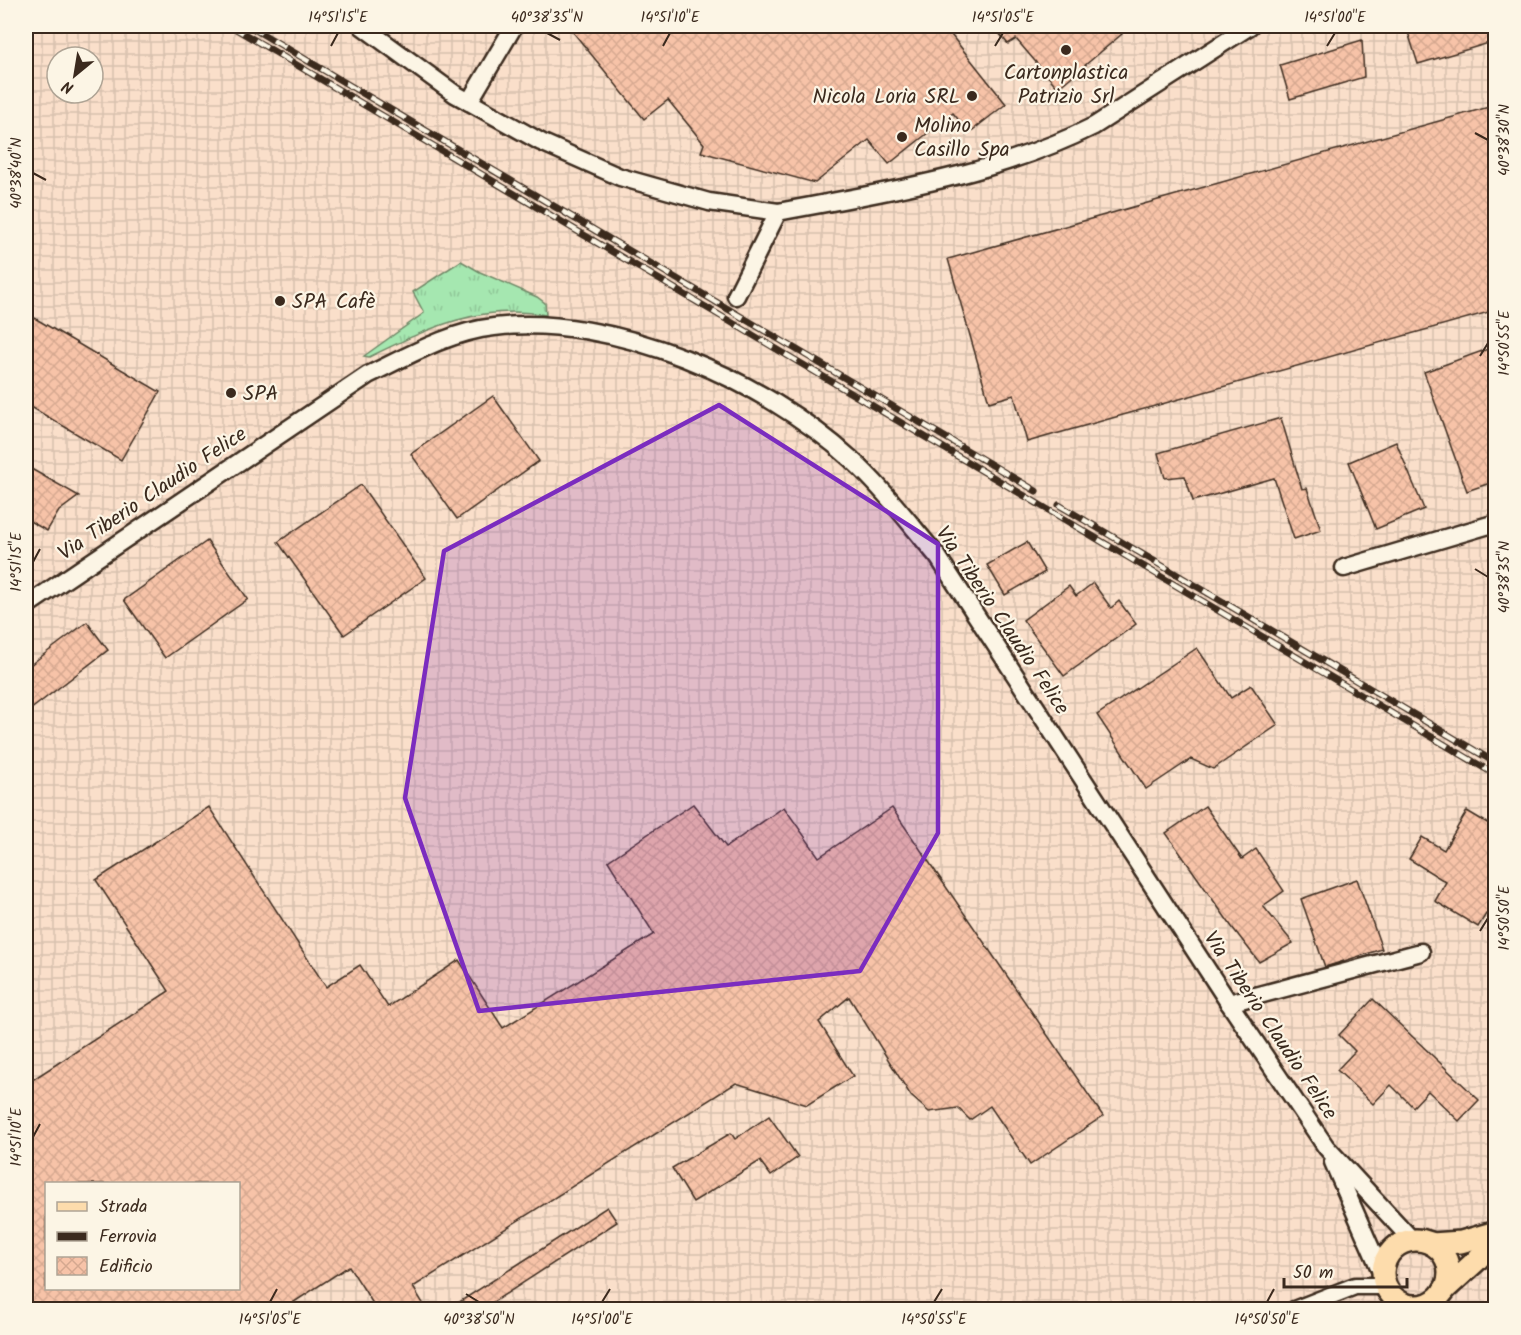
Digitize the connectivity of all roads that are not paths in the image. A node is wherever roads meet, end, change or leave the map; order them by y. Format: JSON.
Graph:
{"nodes":[{"id":1,"x":362,"y":26,"type":"edge"},
{"id":2,"x":514,"y":26,"type":"edge"},
{"id":3,"x":1250,"y":26,"type":"edge"},
{"id":4,"x":469,"y":102,"type":"junction"},
{"id":5,"x":777,"y":212,"type":"junction"},
{"id":6,"x":736,"y":296,"type":"dead end"},
{"id":7,"x":1496,"y":523,"type":"edge"},
{"id":8,"x":1344,"y":568,"type":"dead end"},
{"id":9,"x":26,"y":606,"type":"edge"},
{"id":10,"x":1421,"y":952,"type":"dead end"},
{"id":11,"x":1229,"y":1003,"type":"junction"},
{"id":12,"x":1326,"y":1147,"type":"junction"},
{"id":13,"x":1496,"y":1232,"type":"edge"},
{"id":14,"x":1496,"y":1239,"type":"edge"},
{"id":15,"x":1422,"y":1242,"type":"junction"},
{"id":16,"x":1391,"y":1292,"type":"edge"},
{"id":17,"x":1440,"y":1299,"type":"edge"},
{"id":18,"x":1294,"y":1310,"type":"edge"}],
"edges":[{"from":1,"to":4,"type":"street"},
{"from":2,"to":4,"type":"street"},
{"from":3,"to":5,"type":"street"},
{"from":4,"to":5,"type":"street"},
{"from":5,"to":6,"type":"street"},
{"from":7,"to":8,"type":"street"},
{"from":9,"to":11,"type":"street","name":"Via Tiberio Claudio Felice"},
{"from":10,"to":11,"type":"street"},
{"from":11,"to":12,"type":"street","name":"Via Tiberio Claudio Felice"},
{"from":12,"to":15,"type":"street"},
{"from":12,"to":16,"type":"street"},
{"from":13,"to":15,"type":"main road"},
{"from":14,"to":17,"type":"main road"},
{"from":15,"to":16,"type":"main road"},
{"from":15,"to":17,"type":"main road"},
{"from":16,"to":17,"type":"main road"},
{"from":16,"to":18,"type":"street"}]}
